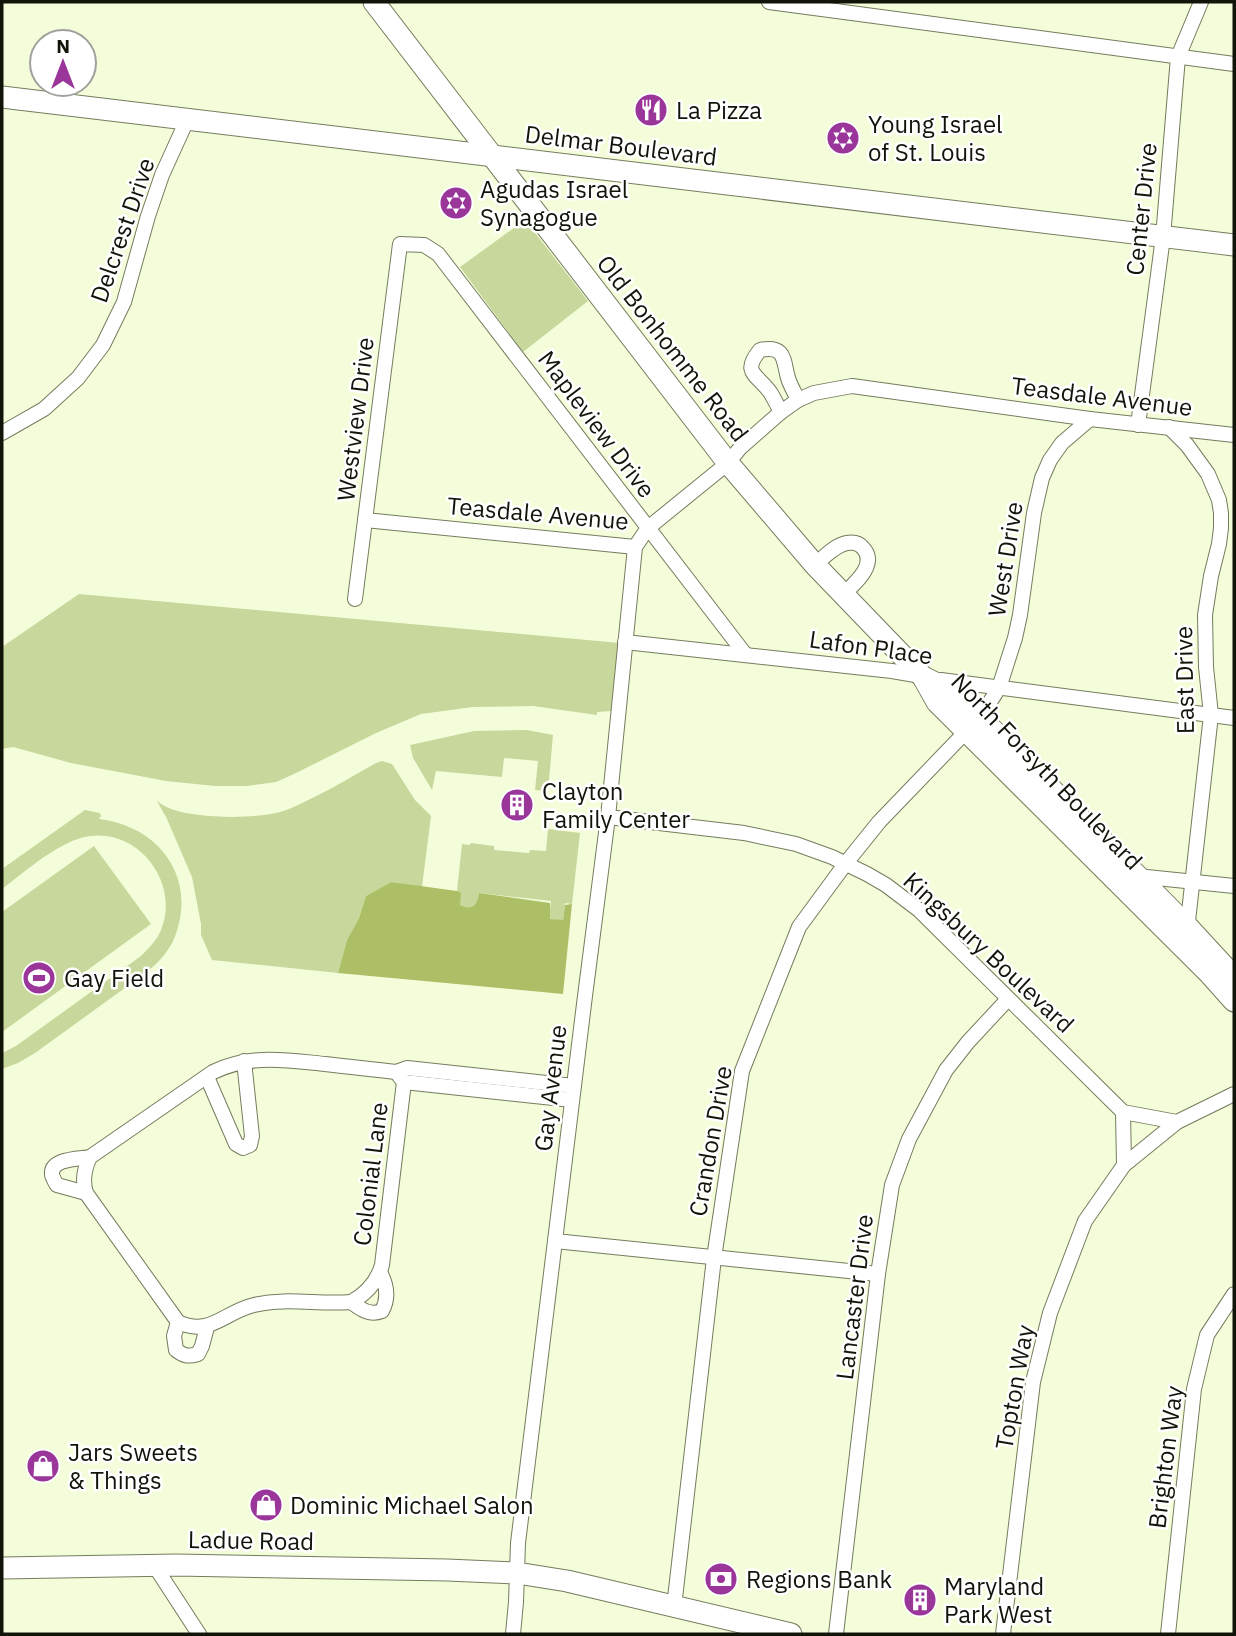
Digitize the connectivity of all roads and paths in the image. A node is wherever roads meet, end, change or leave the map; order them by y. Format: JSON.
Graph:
{"nodes":[{"id":1,"x":374,"y":2,"type":"edge"},
{"id":2,"x":769,"y":2,"type":"edge"},
{"id":3,"x":1201,"y":2,"type":"edge"},
{"id":4,"x":849,"y":7,"type":"edge"},
{"id":5,"x":1178,"y":57,"type":"junction"},
{"id":6,"x":1234,"y":64,"type":"edge"},
{"id":7,"x":2,"y":97,"type":"edge"},
{"id":8,"x":187,"y":120,"type":"junction"},
{"id":9,"x":492,"y":156,"type":"junction"},
{"id":10,"x":1163,"y":237,"type":"junction"},
{"id":11,"x":400,"y":244,"type":"joint"},
{"id":12,"x":1234,"y":245,"type":"edge"},
{"id":13,"x":798,"y":400,"type":"junction"},
{"id":14,"x":781,"y":412,"type":"junction"},
{"id":15,"x":1090,"y":419,"type":"junction"},
{"id":16,"x":1138,"y":425,"type":"junction"},
{"id":17,"x":1169,"y":427,"type":"junction"},
{"id":18,"x":2,"y":433,"type":"edge"},
{"id":19,"x":1234,"y":435,"type":"edge"},
{"id":20,"x":728,"y":463,"type":"junction"},
{"id":21,"x":365,"y":520,"type":"junction"},
{"id":22,"x":648,"y":528,"type":"junction"},
{"id":23,"x":635,"y":547,"type":"junction"},
{"id":24,"x":815,"y":565,"type":"junction"},
{"id":25,"x":844,"y":594,"type":"junction"},
{"id":26,"x":355,"y":599,"type":"dead end"},
{"id":27,"x":625,"y":642,"type":"junction"},
{"id":28,"x":745,"y":654,"type":"junction"},
{"id":29,"x":923,"y":677,"type":"junction"},
{"id":30,"x":999,"y":688,"type":"junction"},
{"id":31,"x":1211,"y":715,"type":"junction"},
{"id":32,"x":1234,"y":718,"type":"edge"},
{"id":33,"x":973,"y":724,"type":"junction"},
{"id":34,"x":608,"y":817,"type":"junction"},
{"id":35,"x":846,"y":863,"type":"junction"},
{"id":36,"x":1137,"y":876,"type":"junction"},
{"id":37,"x":1193,"y":881,"type":"junction"},
{"id":38,"x":1234,"y":886,"type":"edge"},
{"id":39,"x":1188,"y":927,"type":"junction"},
{"id":40,"x":1185,"y":949,"type":"junction"},
{"id":41,"x":1234,"y":977,"type":"edge"},
{"id":42,"x":1008,"y":999,"type":"junction"},
{"id":43,"x":1234,"y":1000,"type":"edge"},
{"id":44,"x":244,"y":1061,"type":"junction"},
{"id":45,"x":207,"y":1077,"type":"junction"},
{"id":46,"x":400,"y":1077,"type":"junction"},
{"id":47,"x":573,"y":1093,"type":"junction"},
{"id":48,"x":1234,"y":1094,"type":"edge"},
{"id":49,"x":1123,"y":1112,"type":"junction"},
{"id":50,"x":1177,"y":1122,"type":"junction"},
{"id":51,"x":90,"y":1157,"type":"junction"},
{"id":52,"x":1124,"y":1165,"type":"junction"},
{"id":53,"x":86,"y":1193,"type":"junction"},
{"id":54,"x":555,"y":1241,"type":"junction"},
{"id":55,"x":714,"y":1258,"type":"junction"},
{"id":56,"x":380,"y":1272,"type":"junction"},
{"id":57,"x":878,"y":1274,"type":"junction"},
{"id":58,"x":1234,"y":1294,"type":"edge"},
{"id":59,"x":351,"y":1302,"type":"junction"},
{"id":60,"x":178,"y":1322,"type":"junction"},
{"id":61,"x":207,"y":1327,"type":"junction"},
{"id":62,"x":154,"y":1565,"type":"junction"},
{"id":63,"x":2,"y":1568,"type":"edge"},
{"id":64,"x":508,"y":1572,"type":"junction"},
{"id":65,"x":674,"y":1606,"type":"junction"},
{"id":66,"x":199,"y":1634,"type":"edge"},
{"id":67,"x":513,"y":1634,"type":"edge"},
{"id":68,"x":791,"y":1634,"type":"edge"},
{"id":69,"x":836,"y":1634,"type":"edge"},
{"id":70,"x":1003,"y":1634,"type":"edge"},
{"id":71,"x":1168,"y":1634,"type":"edge"}],
"edges":[{"from":1,"to":9,"type":"main road","name":"Old Bonhomme Road"},
{"from":2,"to":4,"type":"street"},
{"from":3,"to":5,"type":"street","name":"Center Drive"},
{"from":4,"to":5,"type":"street"},
{"from":5,"to":6,"type":"street"},
{"from":5,"to":10,"type":"street","name":"Center Drive"},
{"from":7,"to":8,"type":"main road","name":"Delmar Boulevard"},
{"from":8,"to":9,"type":"main road","name":"Delmar Boulevard"},
{"from":8,"to":18,"type":"street","name":"Delcrest Drive"},
{"from":9,"to":10,"type":"main road","name":"Delmar Boulevard"},
{"from":9,"to":20,"type":"main road","name":"Old Bonhomme Road"},
{"from":10,"to":12,"type":"main road","name":"Delmar Boulevard"},
{"from":10,"to":16,"type":"street","name":"Center Drive"},
{"from":11,"to":21,"type":"street","name":"Westview Drive"},
{"from":11,"to":22,"type":"street","name":"Mapleview Drive"},
{"from":13,"to":14,"type":"street","name":"Teasdale Avenue"},
{"from":13,"to":14,"type":"street"},
{"from":13,"to":15,"type":"street","name":"Teasdale Avenue"},
{"from":14,"to":20,"type":"street","name":"Teasdale Avenue"},
{"from":15,"to":16,"type":"street","name":"Teasdale Avenue"},
{"from":15,"to":30,"type":"street","name":"West Drive"},
{"from":16,"to":17,"type":"street","name":"Teasdale Avenue"},
{"from":17,"to":19,"type":"street","name":"Teasdale Avenue"},
{"from":17,"to":31,"type":"street","name":"East Drive"},
{"from":20,"to":22,"type":"street","name":"Teasdale Avenue"},
{"from":20,"to":24,"type":"main road","name":"Old Bonhomme Road"},
{"from":21,"to":23,"type":"street","name":"Teasdale Avenue"},
{"from":21,"to":26,"type":"street","name":"Westview Drive"},
{"from":22,"to":23,"type":"street","name":"Teasdale Avenue"},
{"from":22,"to":28,"type":"street","name":"Mapleview Drive"},
{"from":23,"to":27,"type":"street","name":"Gay Avenue"},
{"from":24,"to":25,"type":"main road","name":"Old Bonhomme Road"},
{"from":24,"to":25,"type":"street"},
{"from":25,"to":29,"type":"main road","name":"Old Bonhomme Road"},
{"from":27,"to":28,"type":"street","name":"Lafon Place"},
{"from":27,"to":34,"type":"street","name":"Gay Avenue"},
{"from":28,"to":29,"type":"street","name":"Lafon Place"},
{"from":29,"to":30,"type":"street","name":"Lafon Place"},
{"from":29,"to":33,"type":"main road","name":"North Forsyth Boulevard"},
{"from":30,"to":31,"type":"street","name":"Lafon Place"},
{"from":30,"to":33,"type":"street","name":"West Drive"},
{"from":31,"to":32,"type":"street","name":"Lafon Place"},
{"from":31,"to":37,"type":"street","name":"East Drive"},
{"from":33,"to":35,"type":"street","name":"Crandon Drive"},
{"from":33,"to":36,"type":"main road","name":"North Forsyth Boulevard"},
{"from":33,"to":40,"type":"main road","name":"North Forsyth Boulevard"},
{"from":34,"to":35,"type":"street","name":"Kingsbury Boulevard"},
{"from":34,"to":47,"type":"street","name":"Gay Avenue"},
{"from":35,"to":42,"type":"street","name":"Kingsbury Boulevard"},
{"from":35,"to":55,"type":"street","name":"Crandon Drive"},
{"from":36,"to":37,"type":"street"},
{"from":36,"to":39,"type":"main road","name":"North Forsyth Boulevard"},
{"from":37,"to":38,"type":"street"},
{"from":37,"to":39,"type":"street","name":"East Drive"},
{"from":39,"to":40,"type":"street","name":"East Drive"},
{"from":39,"to":41,"type":"main road","name":"North Forsyth Boulevard"},
{"from":40,"to":43,"type":"main road","name":"North Forsyth Boulevard"},
{"from":42,"to":49,"type":"street","name":"Kingsbury Boulevard"},
{"from":42,"to":57,"type":"street","name":"Lancaster Drive"},
{"from":44,"to":45,"type":"street","name":"Colonial Lane"},
{"from":44,"to":45,"type":"street"},
{"from":44,"to":46,"type":"street","name":"Colonial Lane"},
{"from":45,"to":51,"type":"street","name":"Colonial Lane"},
{"from":46,"to":47,"type":"street","name":"Colonial Lane"},
{"from":46,"to":56,"type":"street","name":"Colonial Lane"},
{"from":47,"to":54,"type":"street","name":"Gay Avenue"},
{"from":48,"to":50,"type":"street"},
{"from":49,"to":50,"type":"street"},
{"from":49,"to":52,"type":"street"},
{"from":50,"to":52,"type":"street","name":"Topton Way"},
{"from":51,"to":53,"type":"street"},
{"from":51,"to":53,"type":"street","name":"Colonial Lane"},
{"from":52,"to":70,"type":"street","name":"Topton Way"},
{"from":53,"to":60,"type":"street"},
{"from":54,"to":55,"type":"street"},
{"from":54,"to":64,"type":"street","name":"Gay Avenue"},
{"from":55,"to":57,"type":"street"},
{"from":55,"to":65,"type":"street","name":"Crandon Drive"},
{"from":56,"to":59,"type":"street","name":"Colonial Lane"},
{"from":56,"to":59,"type":"street","name":"Colonial Lane"},
{"from":57,"to":69,"type":"street","name":"Lancaster Drive"},
{"from":58,"to":71,"type":"street","name":"Brighton Way"},
{"from":59,"to":61,"type":"street","name":"Colonial Lane"},
{"from":60,"to":61,"type":"street"},
{"from":60,"to":61,"type":"street"},
{"from":62,"to":63,"type":"main road","name":"Ladue Road"},
{"from":62,"to":64,"type":"main road","name":"Ladue Road"},
{"from":62,"to":66,"type":"street"},
{"from":64,"to":65,"type":"main road","name":"Ladue Road"},
{"from":64,"to":67,"type":"street","name":"Gay Avenue"},
{"from":65,"to":68,"type":"main road","name":"Ladue Road"}]}
